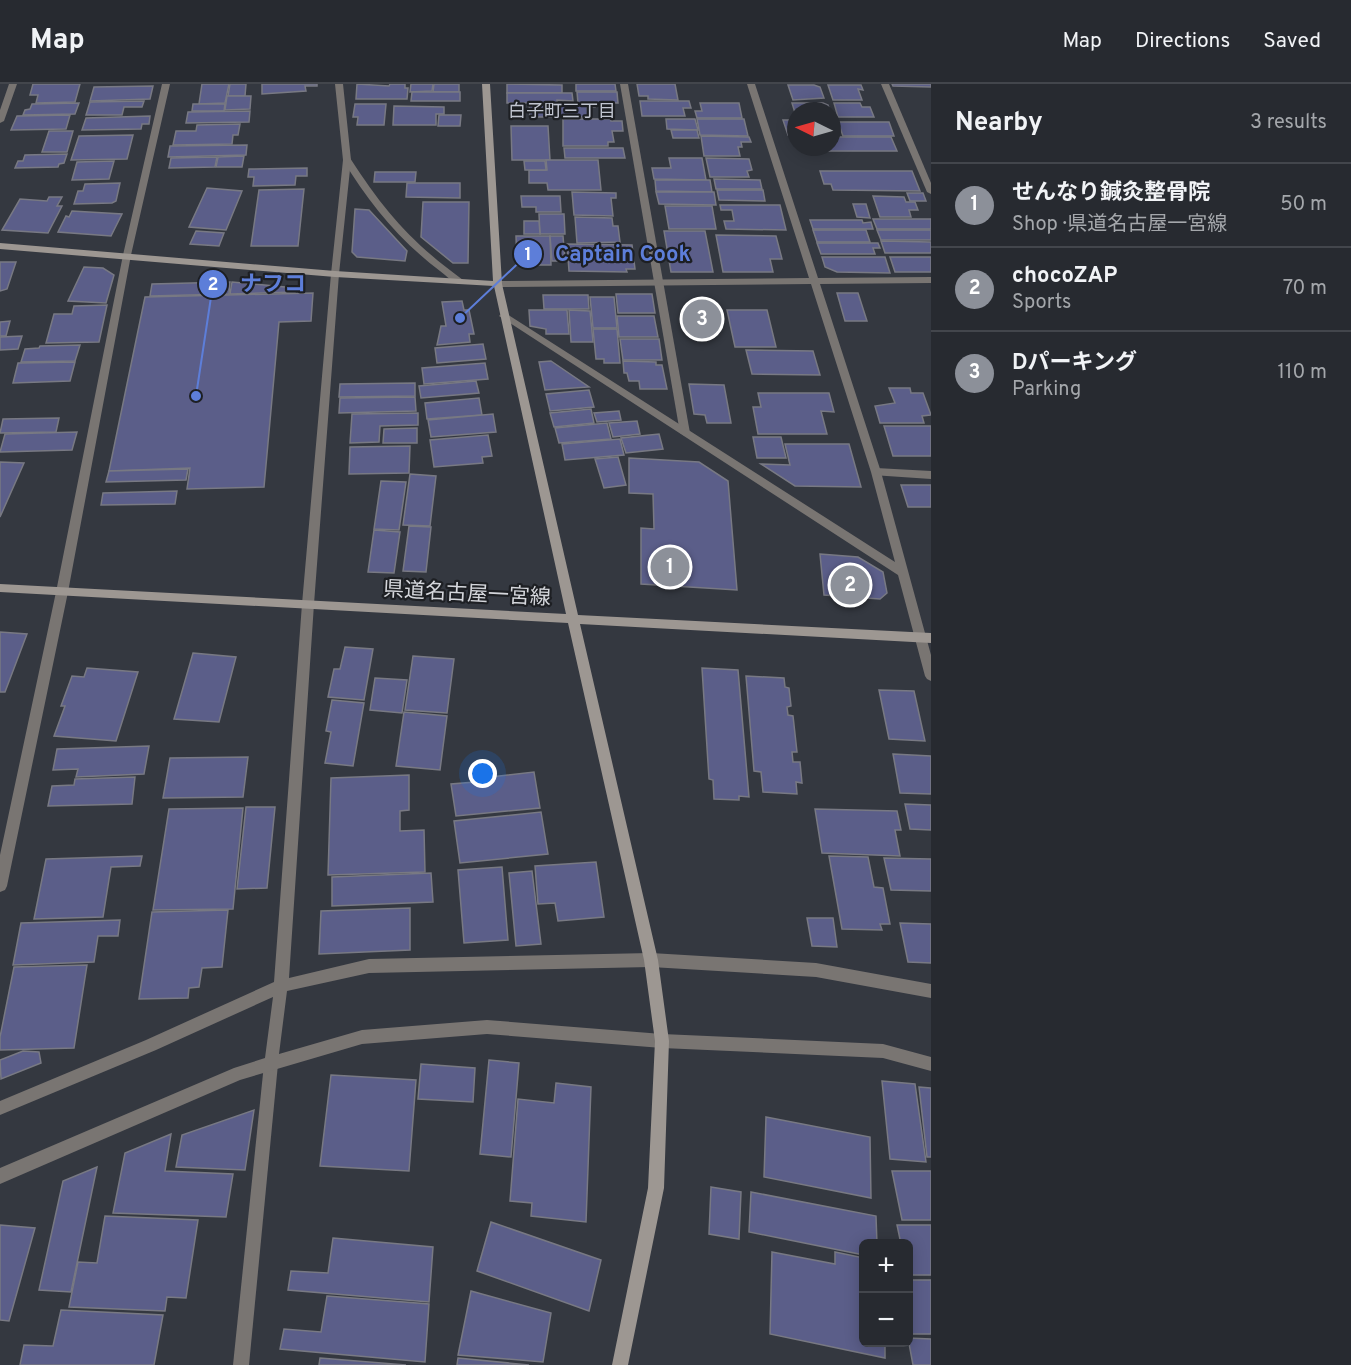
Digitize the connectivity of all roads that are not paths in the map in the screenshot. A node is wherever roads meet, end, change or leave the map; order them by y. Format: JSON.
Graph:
{"nodes":[{"id":1,"x":14,"y":84,"type":"edge"},
{"id":2,"x":166,"y":84,"type":"edge"},
{"id":3,"x":339,"y":84,"type":"edge"},
{"id":4,"x":486,"y":84,"type":"edge"},
{"id":5,"x":624,"y":84,"type":"edge"},
{"id":6,"x":752,"y":84,"type":"edge"},
{"id":7,"x":885,"y":84,"type":"edge"},
{"id":8,"x":0,"y":121,"type":"edge"},
{"id":9,"x":347,"y":160,"type":"junction"},
{"id":10,"x":931,"y":192,"type":"edge"},
{"id":11,"x":0,"y":246,"type":"edge"},
{"id":12,"x":127,"y":255,"type":"junction"},
{"id":13,"x":334,"y":274,"type":"junction"},
{"id":14,"x":931,"y":280,"type":"edge"},
{"id":15,"x":815,"y":281,"type":"junction"},
{"id":16,"x":460,"y":282,"type":"junction"},
{"id":17,"x":658,"y":283,"type":"junction"},
{"id":18,"x":498,"y":284,"type":"junction"},
{"id":19,"x":504,"y":316,"type":"junction"},
{"id":20,"x":685,"y":433,"type":"junction"},
{"id":21,"x":876,"y":472,"type":"junction"},
{"id":22,"x":931,"y":475,"type":"edge"},
{"id":23,"x":903,"y":573,"type":"junction"},
{"id":24,"x":0,"y":588,"type":"edge"},
{"id":25,"x":62,"y":592,"type":"junction"},
{"id":26,"x":308,"y":604,"type":"junction"},
{"id":27,"x":572,"y":619,"type":"junction"},
{"id":28,"x":926,"y":638,"type":"edge"},
{"id":29,"x":931,"y":676,"type":"edge"},
{"id":30,"x":0,"y":886,"type":"edge"},
{"id":31,"x":651,"y":960,"type":"junction"},
{"id":32,"x":281,"y":986,"type":"junction"},
{"id":33,"x":931,"y":991,"type":"edge"},
{"id":34,"x":662,"y":1041,"type":"junction"},
{"id":35,"x":271,"y":1064,"type":"junction"},
{"id":36,"x":931,"y":1064,"type":"edge"},
{"id":37,"x":0,"y":1108,"type":"edge"},
{"id":38,"x":0,"y":1176,"type":"edge"},
{"id":39,"x":241,"y":1365,"type":"edge"},
{"id":40,"x":620,"y":1365,"type":"edge"}],
"edges":[{"from":1,"to":8,"type":"street"},
{"from":2,"to":12,"type":"street"},
{"from":3,"to":9,"type":"street"},
{"from":4,"to":18,"type":"street"},
{"from":5,"to":17,"type":"street"},
{"from":6,"to":15,"type":"street"},
{"from":7,"to":10,"type":"street"},
{"from":9,"to":13,"type":"street"},
{"from":9,"to":16,"type":"street"},
{"from":11,"to":12,"type":"street"},
{"from":12,"to":13,"type":"street"},
{"from":12,"to":25,"type":"street"},
{"from":13,"to":16,"type":"street"},
{"from":13,"to":26,"type":"street"},
{"from":14,"to":15,"type":"street"},
{"from":15,"to":17,"type":"street"},
{"from":15,"to":21,"type":"street"},
{"from":16,"to":18,"type":"street"},
{"from":17,"to":18,"type":"street"},
{"from":17,"to":20,"type":"street"},
{"from":18,"to":19,"type":"street"},
{"from":19,"to":20,"type":"street"},
{"from":19,"to":27,"type":"street"},
{"from":20,"to":23,"type":"street"},
{"from":21,"to":22,"type":"street"},
{"from":21,"to":23,"type":"street"},
{"from":23,"to":28,"type":"street"},
{"from":24,"to":25,"type":"street","name":"県道名古屋一宮線"},
{"from":25,"to":26,"type":"street","name":"県道名古屋一宮線"},
{"from":25,"to":30,"type":"street"},
{"from":26,"to":27,"type":"street","name":"県道名古屋一宮線"},
{"from":26,"to":32,"type":"street"},
{"from":27,"to":28,"type":"street","name":"県道名古屋一宮線"},
{"from":27,"to":31,"type":"street"},
{"from":28,"to":29,"type":"street"},
{"from":31,"to":32,"type":"street"},
{"from":31,"to":33,"type":"street"},
{"from":31,"to":34,"type":"street"},
{"from":32,"to":35,"type":"street"},
{"from":32,"to":37,"type":"street"},
{"from":34,"to":35,"type":"street"},
{"from":34,"to":36,"type":"street"},
{"from":34,"to":40,"type":"street"},
{"from":35,"to":38,"type":"street"},
{"from":35,"to":39,"type":"street"}]}
